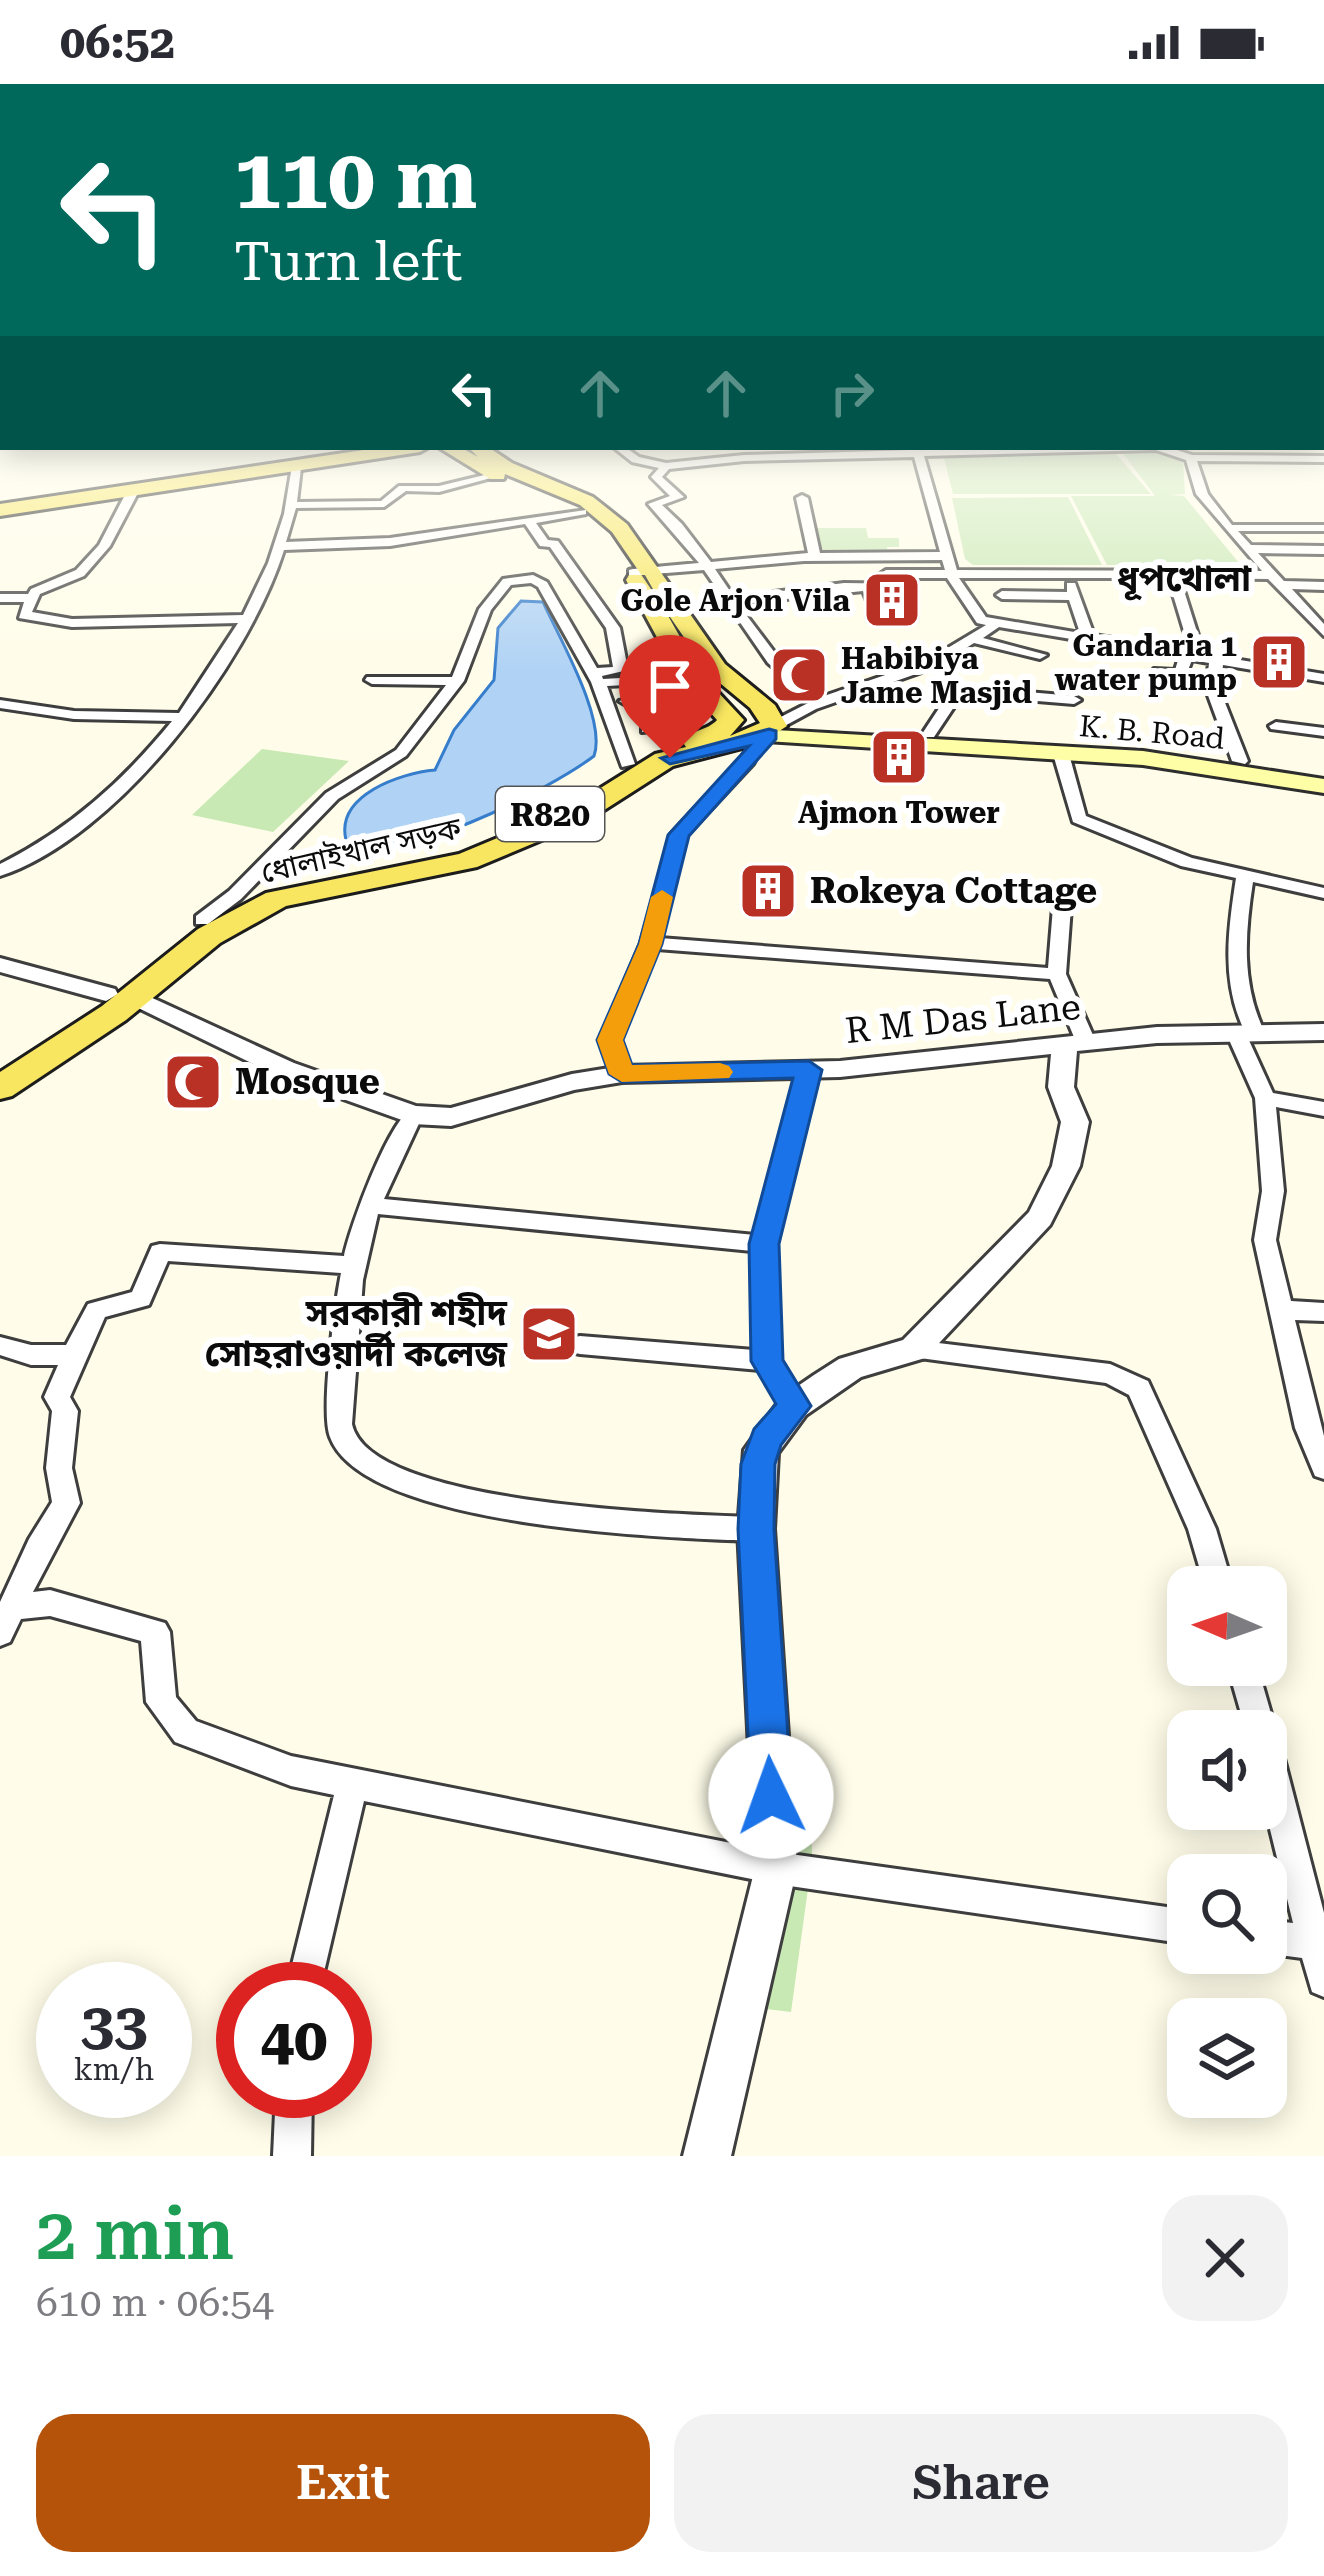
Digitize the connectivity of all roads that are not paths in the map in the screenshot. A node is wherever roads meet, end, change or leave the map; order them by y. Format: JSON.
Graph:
{"nodes":[{"id":1,"x":163,"y":481,"type":"edge"},
{"id":2,"x":188,"y":481,"type":"edge"},
{"id":3,"x":295,"y":481,"type":"edge"},
{"id":4,"x":473,"y":481,"type":"edge"},
{"id":5,"x":510,"y":481,"type":"edge"},
{"id":6,"x":541,"y":481,"type":"edge"},
{"id":7,"x":660,"y":481,"type":"edge"},
{"id":8,"x":923,"y":481,"type":"edge"},
{"id":9,"x":1198,"y":481,"type":"edge"},
{"id":10,"x":133,"y":491,"type":"junction"},
{"id":11,"x":802,"y":498,"type":"dead end"},
{"id":12,"x":293,"y":505,"type":"junction"},
{"id":13,"x":0,"y":506,"type":"edge"},
{"id":14,"x":582,"y":512,"type":"junction"},
{"id":15,"x":382,"y":516,"type":"junction"},
{"id":16,"x":530,"y":523,"type":"junction"},
{"id":17,"x":1231,"y":528,"type":"junction"},
{"id":18,"x":1324,"y":528,"type":"edge"},
{"id":19,"x":390,"y":542,"type":"junction"},
{"id":20,"x":284,"y":546,"type":"junction"},
{"id":21,"x":1251,"y":550,"type":"junction"},
{"id":22,"x":1324,"y":550,"type":"edge"},
{"id":23,"x":945,"y":556,"type":"junction"},
{"id":24,"x":815,"y":557,"type":"junction"},
{"id":25,"x":707,"y":564,"type":"junction"},
{"id":26,"x":644,"y":571,"type":"junction"},
{"id":27,"x":886,"y":574,"type":"dead end"},
{"id":28,"x":1066,"y":574,"type":"junction"},
{"id":29,"x":1173,"y":574,"type":"junction"},
{"id":30,"x":954,"y":580,"type":"junction"},
{"id":31,"x":1276,"y":580,"type":"junction"},
{"id":32,"x":1324,"y":586,"type":"edge"},
{"id":33,"x":868,"y":587,"type":"junction"},
{"id":34,"x":1002,"y":595,"type":"dead end"},
{"id":35,"x":1075,"y":596,"type":"junction"},
{"id":36,"x":0,"y":598,"type":"edge"},
{"id":37,"x":31,"y":598,"type":"junction"},
{"id":38,"x":730,"y":601,"type":"junction"},
{"id":39,"x":877,"y":611,"type":"dead end"},
{"id":40,"x":246,"y":619,"type":"junction"},
{"id":41,"x":994,"y":625,"type":"junction"},
{"id":42,"x":1324,"y":632,"type":"edge"},
{"id":43,"x":973,"y":639,"type":"junction"},
{"id":44,"x":1090,"y":642,"type":"junction"},
{"id":45,"x":1040,"y":656,"type":"dead end"},
{"id":46,"x":1200,"y":660,"type":"junction"},
{"id":47,"x":1159,"y":672,"type":"dead end"},
{"id":48,"x":595,"y":678,"type":"junction"},
{"id":49,"x":1324,"y":678,"type":"edge"},
{"id":50,"x":372,"y":680,"type":"dead end"},
{"id":51,"x":457,"y":681,"type":"junction"},
{"id":52,"x":738,"y":691,"type":"junction"},
{"id":53,"x":708,"y":696,"type":"junction"},
{"id":54,"x":657,"y":698,"type":"junction"},
{"id":55,"x":1074,"y":700,"type":"dead end"},
{"id":56,"x":626,"y":701,"type":"dead end"},
{"id":57,"x":823,"y":702,"type":"junction"},
{"id":58,"x":0,"y":704,"type":"edge"},
{"id":59,"x":181,"y":717,"type":"junction"},
{"id":60,"x":1276,"y":726,"type":"dead end"},
{"id":61,"x":646,"y":729,"type":"dead end"},
{"id":62,"x":726,"y":730,"type":"junction"},
{"id":63,"x":780,"y":732,"type":"junction"},
{"id":64,"x":1324,"y":732,"type":"edge"},
{"id":65,"x":929,"y":734,"type":"junction"},
{"id":66,"x":1061,"y":754,"type":"junction"},
{"id":67,"x":1240,"y":761,"type":"junction"},
{"id":68,"x":627,"y":764,"type":"junction"},
{"id":69,"x":1324,"y":782,"type":"edge"},
{"id":70,"x":0,"y":871,"type":"edge"},
{"id":71,"x":1253,"y":879,"type":"junction"},
{"id":72,"x":1324,"y":893,"type":"edge"},
{"id":73,"x":1062,"y":908,"type":"dead end"},
{"id":74,"x":194,"y":933,"type":"junction"},
{"id":75,"x":650,"y":944,"type":"junction"},
{"id":76,"x":0,"y":964,"type":"edge"},
{"id":77,"x":1057,"y":974,"type":"junction"},
{"id":78,"x":106,"y":994,"type":"junction"},
{"id":79,"x":135,"y":997,"type":"junction"},
{"id":80,"x":1324,"y":1032,"type":"edge"},
{"id":81,"x":1245,"y":1033,"type":"junction"},
{"id":82,"x":1076,"y":1044,"type":"junction"},
{"id":83,"x":0,"y":1069,"type":"edge"},
{"id":84,"x":809,"y":1070,"type":"junction"},
{"id":85,"x":622,"y":1074,"type":"junction"},
{"id":86,"x":0,"y":1088,"type":"edge"},
{"id":87,"x":1265,"y":1098,"type":"junction"},
{"id":88,"x":1324,"y":1109,"type":"edge"},
{"id":89,"x":413,"y":1115,"type":"junction"},
{"id":90,"x":372,"y":1206,"type":"junction"},
{"id":91,"x":764,"y":1244,"type":"junction"},
{"id":92,"x":353,"y":1265,"type":"junction"},
{"id":93,"x":1282,"y":1310,"type":"junction"},
{"id":94,"x":1324,"y":1312,"type":"edge"},
{"id":95,"x":0,"y":1346,"type":"edge"},
{"id":96,"x":580,"y":1346,"type":"dead end"},
{"id":97,"x":914,"y":1349,"type":"junction"},
{"id":98,"x":74,"y":1355,"type":"junction"},
{"id":99,"x":767,"y":1361,"type":"junction"},
{"id":100,"x":794,"y":1406,"type":"junction"},
{"id":101,"x":1324,"y":1468,"type":"edge"},
{"id":102,"x":756,"y":1529,"type":"junction"},
{"id":103,"x":1213,"y":1566,"type":"edge"},
{"id":104,"x":15,"y":1601,"type":"junction"},
{"id":105,"x":0,"y":1633,"type":"edge"},
{"id":106,"x":352,"y":1782,"type":"junction"},
{"id":107,"x":1287,"y":1827,"type":"edge"},
{"id":108,"x":776,"y":1868,"type":"junction"},
{"id":109,"x":1167,"y":1924,"type":"edge"},
{"id":110,"x":1287,"y":1942,"type":"edge"},
{"id":111,"x":1319,"y":1949,"type":"edge"},
{"id":112,"x":309,"y":1962,"type":"edge"},
{"id":113,"x":1324,"y":1980,"type":"edge"},
{"id":114,"x":293,"y":2118,"type":"edge"},
{"id":115,"x":292,"y":2156,"type":"edge"},
{"id":116,"x":707,"y":2156,"type":"edge"}],
"edges":[{"from":1,"to":13,"type":"main road"},
{"from":2,"to":10,"type":"main road"},
{"from":3,"to":12,"type":"street"},
{"from":4,"to":15,"type":"street"},
{"from":5,"to":14,"type":"main road"},
{"from":6,"to":26,"type":"main road"},
{"from":7,"to":25,"type":"street"},
{"from":8,"to":23,"type":"street"},
{"from":9,"to":17,"type":"street"},
{"from":10,"to":13,"type":"main road"},
{"from":10,"to":37,"type":"street"},
{"from":11,"to":24,"type":"street"},
{"from":12,"to":15,"type":"street"},
{"from":12,"to":20,"type":"street"},
{"from":14,"to":16,"type":"street"},
{"from":14,"to":26,"type":"main road"},
{"from":15,"to":19,"type":"street"},
{"from":16,"to":19,"type":"street"},
{"from":16,"to":48,"type":"street"},
{"from":17,"to":18,"type":"street"},
{"from":17,"to":21,"type":"street"},
{"from":19,"to":20,"type":"street"},
{"from":20,"to":40,"type":"street"},
{"from":21,"to":22,"type":"street"},
{"from":21,"to":31,"type":"street"},
{"from":23,"to":24,"type":"street"},
{"from":23,"to":30,"type":"street"},
{"from":24,"to":25,"type":"street"},
{"from":25,"to":26,"type":"street"},
{"from":25,"to":38,"type":"street"},
{"from":26,"to":52,"type":"main road"},
{"from":26,"to":53,"type":"main road"},
{"from":27,"to":30,"type":"street"},
{"from":28,"to":29,"type":"street"},
{"from":28,"to":30,"type":"street"},
{"from":28,"to":35,"type":"street"},
{"from":29,"to":31,"type":"street"},
{"from":29,"to":46,"type":"street"},
{"from":30,"to":33,"type":"street"},
{"from":30,"to":41,"type":"street"},
{"from":31,"to":32,"type":"street"},
{"from":31,"to":42,"type":"street"},
{"from":33,"to":38,"type":"street"},
{"from":33,"to":39,"type":"street"},
{"from":34,"to":35,"type":"street"},
{"from":35,"to":44,"type":"street"},
{"from":36,"to":37,"type":"street"},
{"from":37,"to":40,"type":"street"},
{"from":38,"to":57,"type":"street"},
{"from":40,"to":59,"type":"street"},
{"from":41,"to":43,"type":"street"},
{"from":41,"to":44,"type":"street"},
{"from":43,"to":45,"type":"street"},
{"from":43,"to":57,"type":"street"},
{"from":44,"to":46,"type":"street"},
{"from":46,"to":47,"type":"street"},
{"from":46,"to":49,"type":"street"},
{"from":46,"to":67,"type":"street"},
{"from":48,"to":51,"type":"street"},
{"from":48,"to":54,"type":"street"},
{"from":48,"to":68,"type":"street"},
{"from":50,"to":51,"type":"street"},
{"from":51,"to":74,"type":"street"},
{"from":52,"to":53,"type":"main road"},
{"from":52,"to":63,"type":"main road"},
{"from":53,"to":62,"type":"main road"},
{"from":54,"to":56,"type":"street"},
{"from":54,"to":61,"type":"street"},
{"from":55,"to":65,"type":"street"},
{"from":57,"to":63,"type":"street"},
{"from":58,"to":59,"type":"street"},
{"from":59,"to":70,"type":"street"},
{"from":60,"to":64,"type":"street"},
{"from":62,"to":63,"type":"main road"},
{"from":62,"to":68,"type":"main road","name":"ধোলাইখাল সড়ক","number":"R820"},
{"from":63,"to":65,"type":"main road","name":"K. B. Road"},
{"from":63,"to":66,"type":"main road","name":"K. B. Road"},
{"from":63,"to":74,"type":"main road","name":"ধোলাইখাল সড়ক","number":"R820"},
{"from":63,"to":75,"type":"street"},
{"from":65,"to":67,"type":"main road","name":"K. B. Road"},
{"from":66,"to":69,"type":"main road","name":"K. B. Road"},
{"from":66,"to":71,"type":"street"},
{"from":67,"to":69,"type":"main road","name":"K. B. Road"},
{"from":68,"to":74,"type":"main road","name":"ধোলাইখাল সড়ক","number":"R820"},
{"from":71,"to":72,"type":"street"},
{"from":71,"to":81,"type":"street"},
{"from":73,"to":77,"type":"street"},
{"from":74,"to":78,"type":"main road","name":"ধোলাইখাল সড়ক","number":"R820"},
{"from":74,"to":79,"type":"main road","name":"ধোলাইখাল সড়ক","number":"R820"},
{"from":75,"to":77,"type":"street"},
{"from":75,"to":85,"type":"street"},
{"from":76,"to":78,"type":"street"},
{"from":77,"to":82,"type":"street"},
{"from":78,"to":83,"type":"main road","name":"ধোলাইখাল সড়ক","number":"R820"},
{"from":79,"to":86,"type":"main road","name":"ধোলাইখাল সড়ক","number":"R820"},
{"from":79,"to":89,"type":"street","name":"R M Das Lane"},
{"from":80,"to":81,"type":"street","name":"R M Das Lane"},
{"from":81,"to":82,"type":"street","name":"R M Das Lane"},
{"from":81,"to":87,"type":"street"},
{"from":82,"to":84,"type":"street","name":"R M Das Lane"},
{"from":82,"to":97,"type":"street"},
{"from":84,"to":85,"type":"street","name":"R M Das Lane"},
{"from":84,"to":91,"type":"street"},
{"from":85,"to":89,"type":"street","name":"R M Das Lane"},
{"from":87,"to":88,"type":"street"},
{"from":87,"to":93,"type":"street"},
{"from":89,"to":90,"type":"street"},
{"from":90,"to":91,"type":"street"},
{"from":90,"to":92,"type":"street"},
{"from":91,"to":99,"type":"street"},
{"from":92,"to":98,"type":"street"},
{"from":92,"to":102,"type":"street"},
{"from":93,"to":94,"type":"street"},
{"from":93,"to":101,"type":"street"},
{"from":95,"to":98,"type":"street"},
{"from":96,"to":99,"type":"street"},
{"from":97,"to":100,"type":"street"},
{"from":97,"to":103,"type":"street"},
{"from":98,"to":104,"type":"street"},
{"from":99,"to":100,"type":"street"},
{"from":100,"to":102,"type":"street"},
{"from":102,"to":108,"type":"street"},
{"from":104,"to":105,"type":"street"},
{"from":104,"to":106,"type":"street"},
{"from":106,"to":108,"type":"street"},
{"from":106,"to":112,"type":"street"},
{"from":107,"to":111,"type":"street"},
{"from":108,"to":109,"type":"street"},
{"from":108,"to":116,"type":"street"},
{"from":110,"to":111,"type":"street"},
{"from":111,"to":113,"type":"street"},
{"from":114,"to":115,"type":"street"}]}
